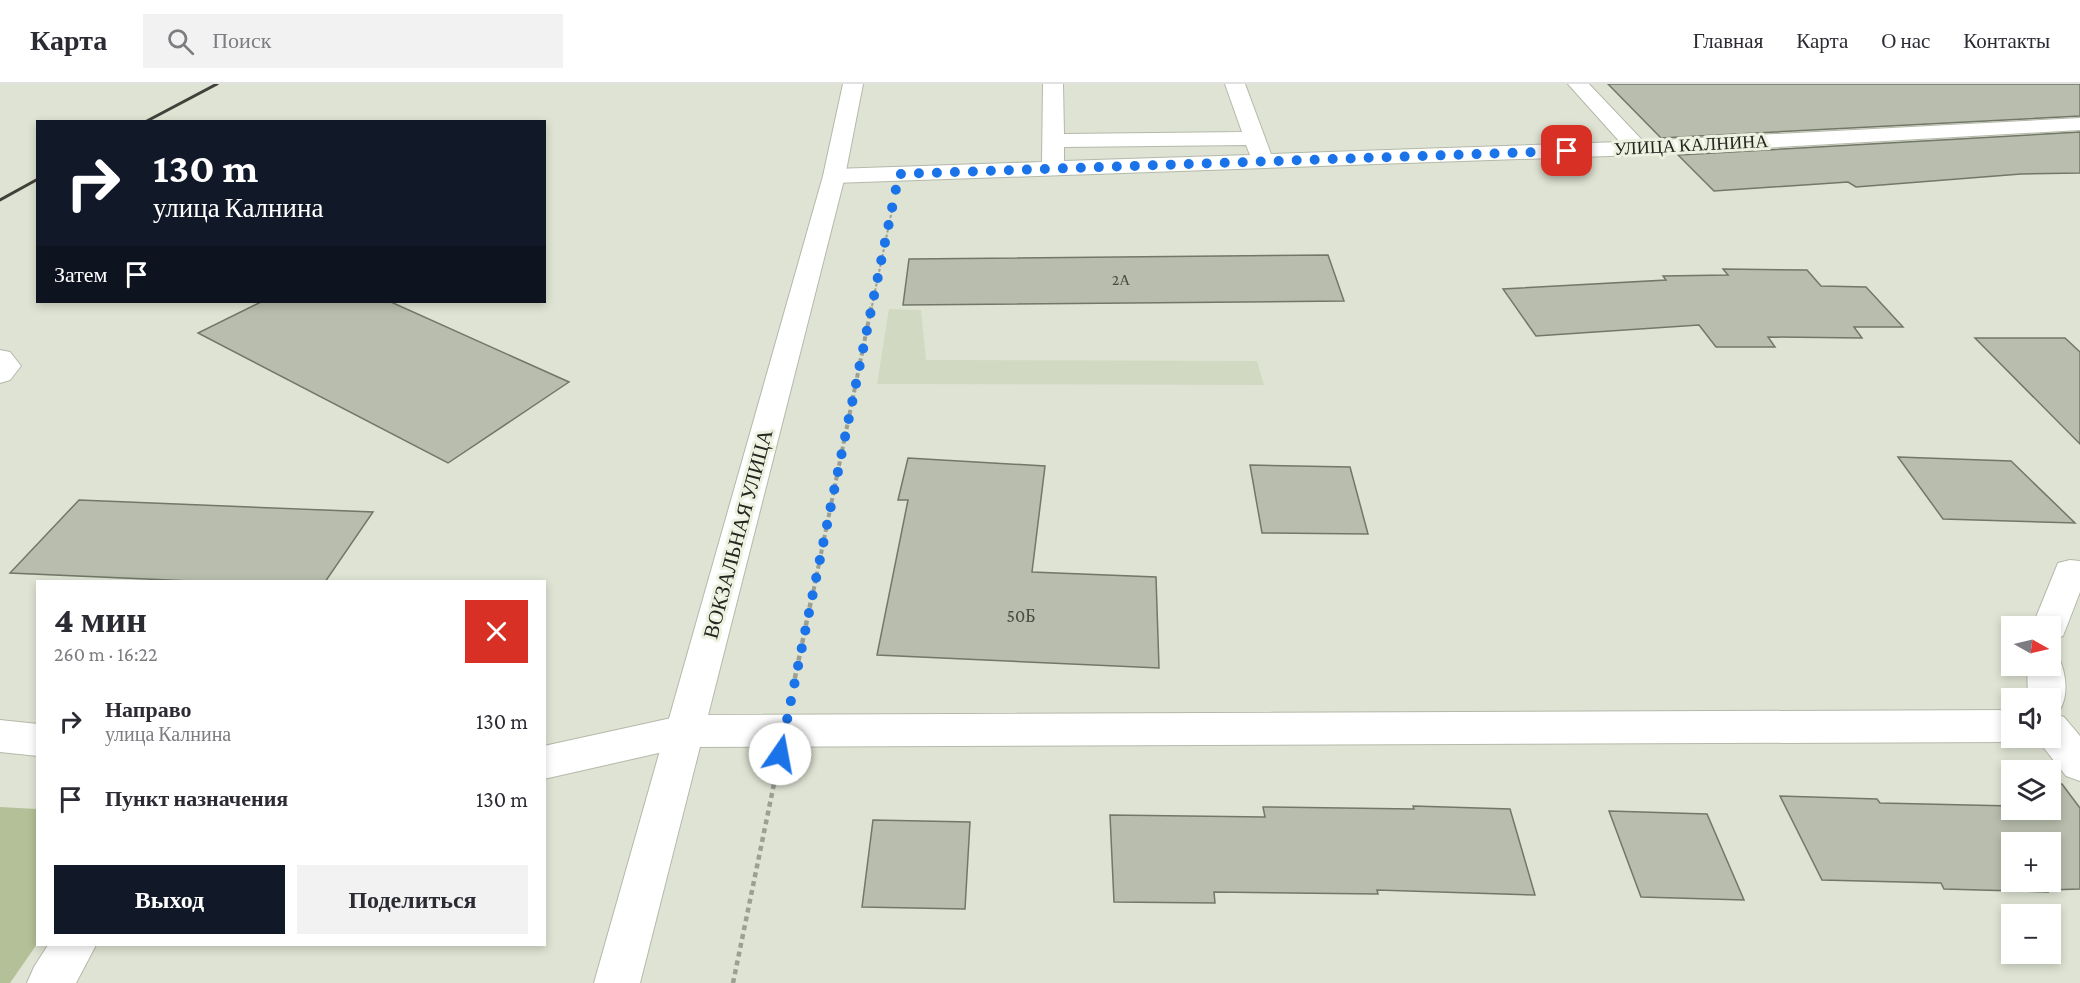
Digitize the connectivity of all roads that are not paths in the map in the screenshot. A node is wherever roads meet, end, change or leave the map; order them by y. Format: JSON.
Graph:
{"nodes":[{"id":1,"x":853,"y":84,"type":"edge"},
{"id":2,"x":1053,"y":84,"type":"edge"},
{"id":3,"x":1235,"y":84,"type":"edge"},
{"id":4,"x":1578,"y":84,"type":"edge"},
{"id":5,"x":2080,"y":124,"type":"edge"},
{"id":6,"x":1255,"y":138,"type":"junction"},
{"id":7,"x":1053,"y":141,"type":"junction"},
{"id":8,"x":1637,"y":148,"type":"junction"},
{"id":9,"x":1263,"y":161,"type":"junction"},
{"id":10,"x":1053,"y":168,"type":"junction"},
{"id":11,"x":834,"y":176,"type":"junction"},
{"id":12,"x":0,"y":358,"type":"edge"},
{"id":13,"x":0,"y":374,"type":"edge"},
{"id":14,"x":2080,"y":573,"type":"edge"},
{"id":15,"x":2054,"y":616,"type":"edge"},
{"id":16,"x":2001,"y":726,"type":"edge"},
{"id":17,"x":685,"y":731,"type":"junction"},
{"id":18,"x":0,"y":736,"type":"edge"},
{"id":19,"x":36,"y":740,"type":"edge"},
{"id":20,"x":2061,"y":741,"type":"edge"},
{"id":21,"x":546,"y":764,"type":"edge"},
{"id":22,"x":2080,"y":764,"type":"edge"},
{"id":23,"x":73,"y":946,"type":"edge"},
{"id":24,"x":50,"y":983,"type":"edge"},
{"id":25,"x":617,"y":983,"type":"edge"}],
"edges":[{"from":1,"to":11,"type":"street","name":"ВОКЗАЛЬНАЯ УЛИЦА"},
{"from":2,"to":7,"type":"street"},
{"from":3,"to":6,"type":"street"},
{"from":4,"to":8,"type":"street"},
{"from":5,"to":8,"type":"street","name":"УЛИЦА КАЛНИНА"},
{"from":6,"to":7,"type":"street"},
{"from":6,"to":9,"type":"street"},
{"from":7,"to":10,"type":"street"},
{"from":8,"to":9,"type":"street","name":"УЛИЦА КАЛНИНА"},
{"from":9,"to":10,"type":"street","name":"УЛИЦА КАЛНИНА"},
{"from":10,"to":11,"type":"street","name":"УЛИЦА КАЛНИНА"},
{"from":11,"to":17,"type":"street","name":"ВОКЗАЛЬНАЯ УЛИЦА"},
{"from":12,"to":13,"type":"street"},
{"from":14,"to":15,"type":"street"},
{"from":16,"to":17,"type":"street"},
{"from":17,"to":21,"type":"street"},
{"from":17,"to":25,"type":"street","name":"ВОКЗАЛЬНАЯ УЛИЦА"},
{"from":18,"to":19,"type":"street"},
{"from":20,"to":22,"type":"street"},
{"from":23,"to":24,"type":"street"}]}
